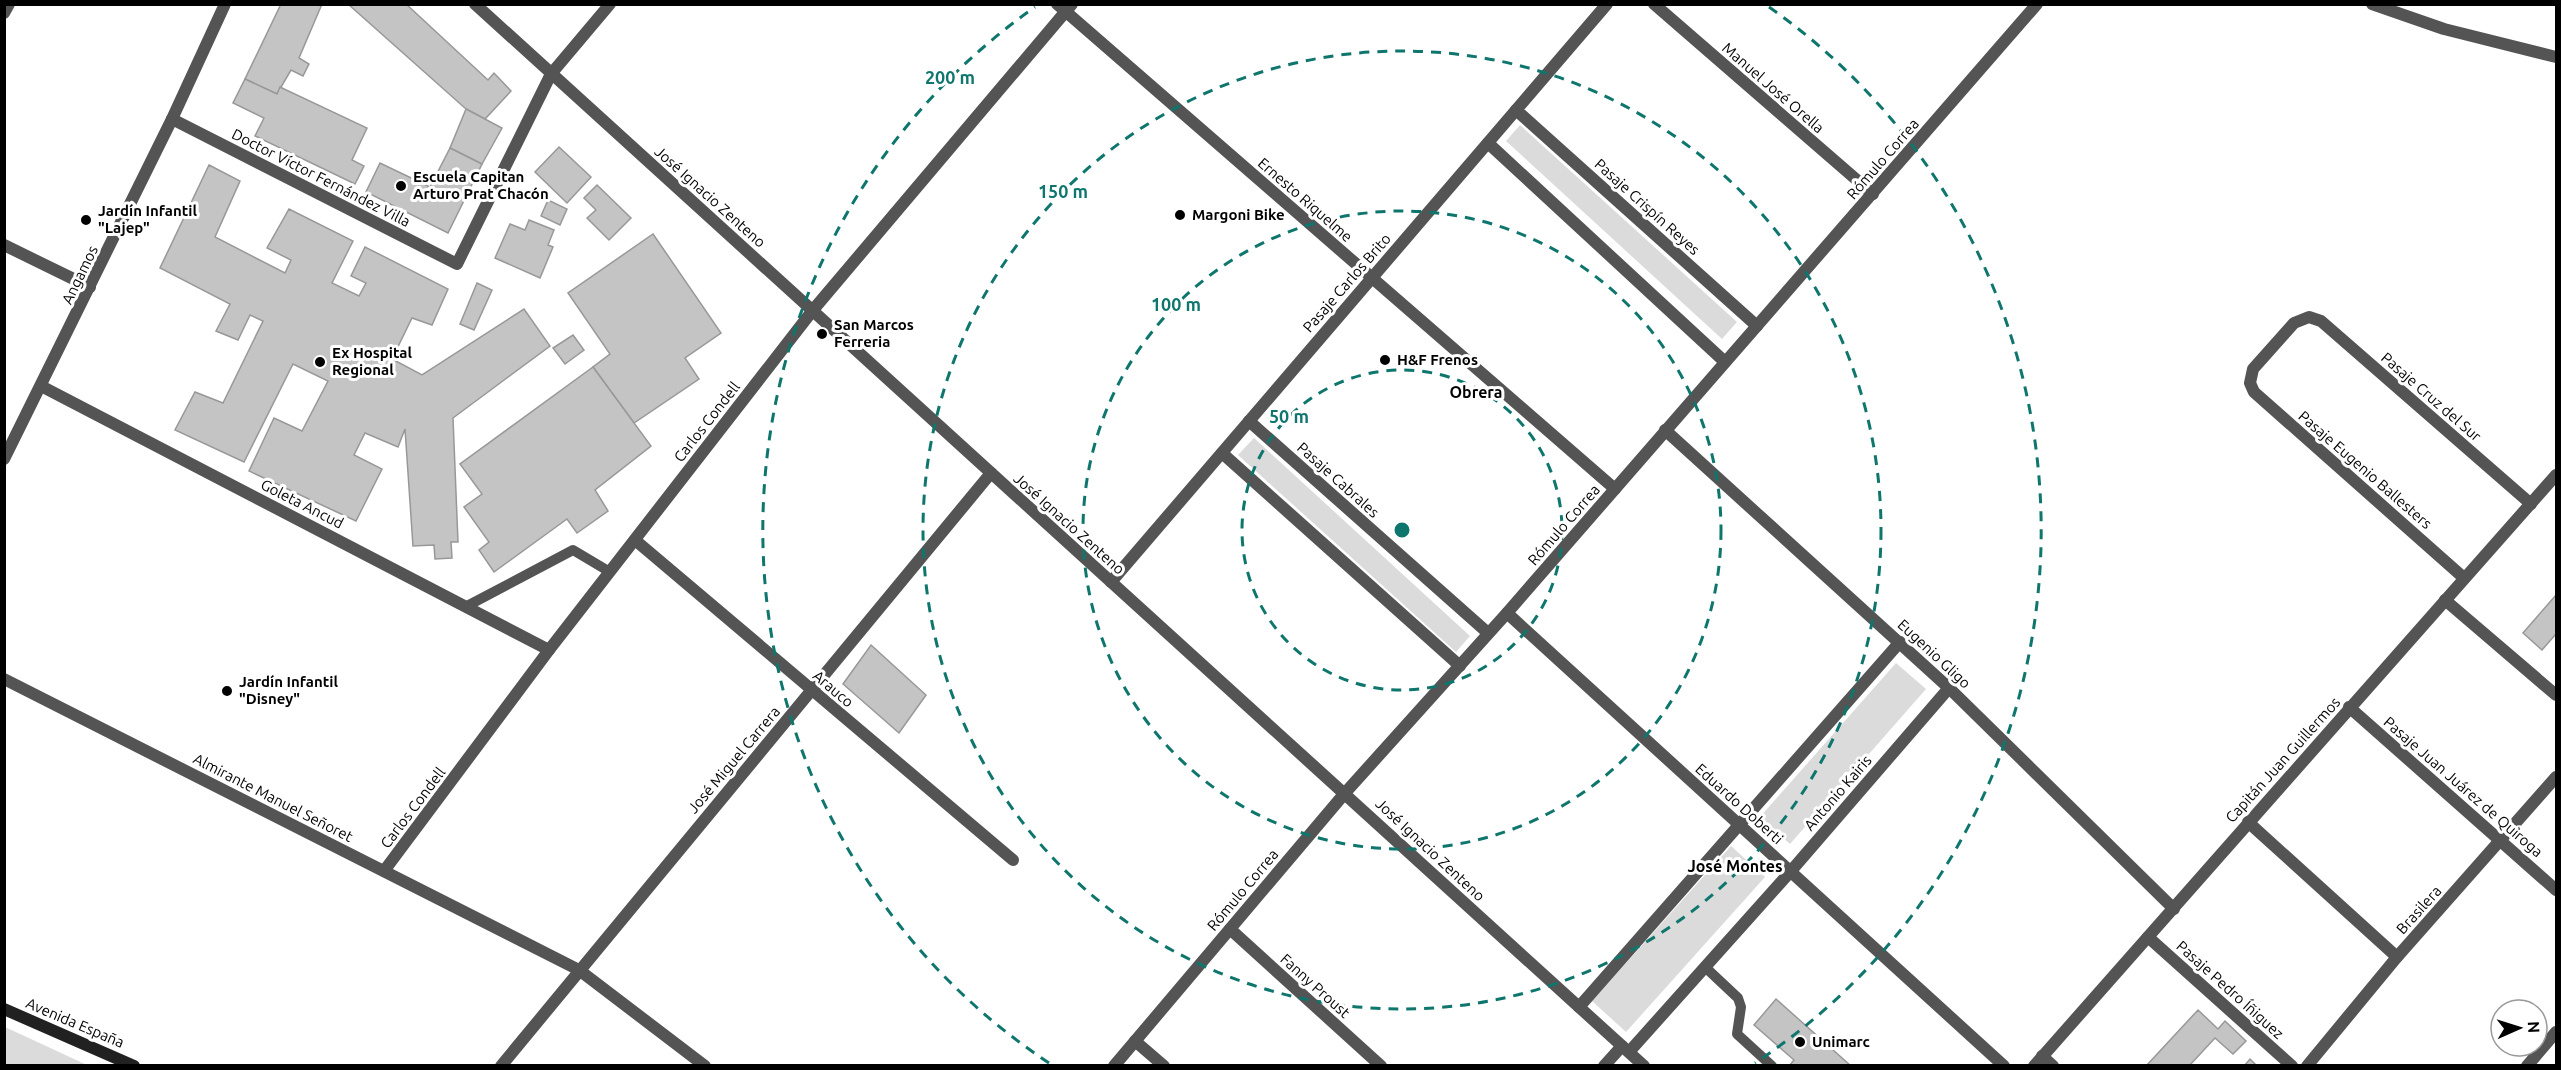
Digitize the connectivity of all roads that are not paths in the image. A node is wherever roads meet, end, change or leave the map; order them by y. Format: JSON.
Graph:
{"nodes":[{"id":1,"x":9,"y":4,"type":"edge"},
{"id":2,"x":225,"y":4,"type":"edge"},
{"id":3,"x":475,"y":4,"type":"edge"},
{"id":4,"x":610,"y":4,"type":"edge"},
{"id":5,"x":1607,"y":4,"type":"edge"},
{"id":6,"x":1654,"y":4,"type":"edge"},
{"id":7,"x":2037,"y":4,"type":"edge"},
{"id":8,"x":2372,"y":4,"type":"edge"},
{"id":9,"x":1065,"y":7,"type":"edge"},
{"id":10,"x":4,"y":13,"type":"edge"},
{"id":11,"x":2556,"y":57,"type":"edge"},
{"id":12,"x":551,"y":74,"type":"junction"},
{"id":13,"x":1516,"y":110,"type":"junction"},
{"id":14,"x":172,"y":120,"type":"junction"},
{"id":15,"x":1488,"y":143,"type":"junction"},
{"id":16,"x":1873,"y":194,"type":"junction"},
{"id":17,"x":4,"y":245,"type":"edge"},
{"id":18,"x":1372,"y":278,"type":"junction"},
{"id":19,"x":90,"y":287,"type":"junction"},
{"id":20,"x":813,"y":309,"type":"junction"},
{"id":21,"x":1757,"y":326,"type":"junction"},
{"id":22,"x":1725,"y":362,"type":"junction"},
{"id":23,"x":2250,"y":382,"type":"joint"},
{"id":24,"x":41,"y":386,"type":"junction"},
{"id":25,"x":1249,"y":421,"type":"junction"},
{"id":26,"x":1665,"y":430,"type":"junction"},
{"id":27,"x":1222,"y":453,"type":"junction"},
{"id":28,"x":4,"y":459,"type":"edge"},
{"id":29,"x":991,"y":473,"type":"junction"},
{"id":30,"x":2556,"y":475,"type":"edge"},
{"id":31,"x":1615,"y":489,"type":"junction"},
{"id":32,"x":2531,"y":504,"type":"junction"},
{"id":33,"x":635,"y":540,"type":"junction"},
{"id":34,"x":610,"y":572,"type":"junction"},
{"id":35,"x":2464,"y":578,"type":"junction"},
{"id":36,"x":1111,"y":582,"type":"junction"},
{"id":37,"x":2445,"y":600,"type":"junction"},
{"id":38,"x":467,"y":606,"type":"junction"},
{"id":39,"x":1507,"y":613,"type":"junction"},
{"id":40,"x":1488,"y":633,"type":"junction"},
{"id":41,"x":1900,"y":642,"type":"junction"},
{"id":42,"x":549,"y":650,"type":"junction"},
{"id":43,"x":1460,"y":666,"type":"junction"},
{"id":44,"x":4,"y":679,"type":"edge"},
{"id":45,"x":1949,"y":688,"type":"junction"},
{"id":46,"x":812,"y":690,"type":"junction"},
{"id":47,"x":2556,"y":695,"type":"edge"},
{"id":48,"x":2349,"y":708,"type":"junction"},
{"id":49,"x":2556,"y":777,"type":"edge"},
{"id":50,"x":1346,"y":793,"type":"junction"},
{"id":51,"x":2247,"y":822,"type":"junction"},
{"id":52,"x":1740,"y":824,"type":"junction"},
{"id":53,"x":2501,"y":841,"type":"junction"},
{"id":54,"x":1013,"y":860,"type":"dead end"},
{"id":55,"x":384,"y":871,"type":"junction"},
{"id":56,"x":1791,"y":871,"type":"junction"},
{"id":57,"x":2556,"y":890,"type":"edge"},
{"id":58,"x":2174,"y":909,"type":"junction"},
{"id":59,"x":1230,"y":929,"type":"junction"},
{"id":60,"x":2148,"y":937,"type":"junction"},
{"id":61,"x":2397,"y":957,"type":"junction"},
{"id":62,"x":1705,"y":967,"type":"junction"},
{"id":63,"x":579,"y":970,"type":"junction"},
{"id":64,"x":1579,"y":1007,"type":"junction"},
{"id":65,"x":4,"y":1009,"type":"edge"},
{"id":66,"x":2556,"y":1032,"type":"edge"},
{"id":67,"x":1135,"y":1041,"type":"junction"},
{"id":68,"x":1625,"y":1049,"type":"junction"},
{"id":69,"x":2038,"y":1061,"type":"edge"},
{"id":70,"x":135,"y":1065,"type":"edge"},
{"id":71,"x":501,"y":1065,"type":"edge"},
{"id":72,"x":705,"y":1065,"type":"edge"},
{"id":73,"x":1114,"y":1065,"type":"edge"},
{"id":74,"x":1164,"y":1065,"type":"edge"},
{"id":75,"x":1381,"y":1065,"type":"edge"},
{"id":76,"x":1604,"y":1065,"type":"edge"},
{"id":77,"x":1644,"y":1065,"type":"edge"},
{"id":78,"x":1772,"y":1065,"type":"edge"},
{"id":79,"x":2004,"y":1065,"type":"edge"},
{"id":80,"x":2053,"y":1065,"type":"edge"},
{"id":81,"x":2292,"y":1065,"type":"edge"},
{"id":82,"x":2307,"y":1065,"type":"edge"},
{"id":83,"x":2527,"y":1065,"type":"edge"}],
"edges":[{"from":1,"to":10,"type":"street"},
{"from":2,"to":14,"type":"street","name":"Angamos"},
{"from":3,"to":12,"type":"street","name":"José Ignacio Zenteno"},
{"from":4,"to":12,"type":"street"},
{"from":5,"to":13,"type":"street","name":"Pasaje Carlos Brito"},
{"from":6,"to":16,"type":"street","name":"Manuel José Orella"},
{"from":7,"to":16,"type":"street","name":"Rómulo Correa"},
{"from":8,"to":11,"type":"street"},
{"from":9,"to":18,"type":"street","name":"Ernesto Riquelme"},
{"from":9,"to":20,"type":"street","name":"Carlos Condell"},
{"from":12,"to":14,"type":"street","name":"Doctor Víctor Fernández Villa"},
{"from":12,"to":20,"type":"street","name":"José Ignacio Zenteno"},
{"from":13,"to":15,"type":"street","name":"Pasaje Carlos Brito"},
{"from":13,"to":21,"type":"street","name":"Pasaje Crispín Reyes"},
{"from":14,"to":19,"type":"street","name":"Angamos"},
{"from":15,"to":18,"type":"street","name":"Pasaje Carlos Brito"},
{"from":15,"to":22,"type":"street"},
{"from":16,"to":21,"type":"street","name":"Rómulo Correa"},
{"from":17,"to":19,"type":"street"},
{"from":18,"to":25,"type":"street","name":"Pasaje Carlos Brito"},
{"from":18,"to":31,"type":"street","name":"Ernesto Riquelme"},
{"from":19,"to":24,"type":"street","name":"Angamos"},
{"from":20,"to":29,"type":"street","name":"José Ignacio Zenteno"},
{"from":20,"to":33,"type":"street","name":"Carlos Condell"},
{"from":21,"to":22,"type":"street","name":"Rómulo Correa"},
{"from":22,"to":26,"type":"street","name":"Rómulo Correa"},
{"from":23,"to":32,"type":"street","name":"Pasaje Cruz del Sur"},
{"from":23,"to":35,"type":"street","name":"Pasaje Eugenio Ballesters"},
{"from":24,"to":28,"type":"street","name":"Angamos"},
{"from":24,"to":38,"type":"street","name":"Goleta Ancud"},
{"from":25,"to":27,"type":"street","name":"Pasaje Carlos Brito"},
{"from":25,"to":40,"type":"street","name":"Pasaje Cabrales"},
{"from":26,"to":31,"type":"street","name":"Rómulo Correa"},
{"from":26,"to":41,"type":"street","name":"Eugenio Gligo"},
{"from":27,"to":36,"type":"street","name":"Pasaje Carlos Brito"},
{"from":27,"to":43,"type":"street"},
{"from":29,"to":36,"type":"street","name":"José Ignacio Zenteno"},
{"from":29,"to":46,"type":"street","name":"José Miguel Carrera"},
{"from":30,"to":32,"type":"street","name":"Capitán Juan Guillermos"},
{"from":31,"to":39,"type":"street","name":"Rómulo Correa"},
{"from":32,"to":35,"type":"street","name":"Capitán Juan Guillermos"},
{"from":33,"to":34,"type":"street","name":"Carlos Condell"},
{"from":33,"to":46,"type":"street","name":"Arauco"},
{"from":34,"to":38,"type":"lane"},
{"from":34,"to":42,"type":"street","name":"Carlos Condell"},
{"from":35,"to":37,"type":"street","name":"Capitán Juan Guillermos"},
{"from":36,"to":50,"type":"street","name":"José Ignacio Zenteno"},
{"from":37,"to":47,"type":"street"},
{"from":37,"to":48,"type":"street","name":"Capitán Juan Guillermos"},
{"from":38,"to":42,"type":"street","name":"Goleta Ancud"},
{"from":39,"to":40,"type":"street","name":"Rómulo Correa"},
{"from":39,"to":52,"type":"street","name":"Eduardo Doberti"},
{"from":40,"to":43,"type":"street","name":"Rómulo Correa"},
{"from":41,"to":45,"type":"street","name":"Eugenio Gligo"},
{"from":41,"to":52,"type":"street"},
{"from":42,"to":55,"type":"street","name":"Carlos Condell"},
{"from":43,"to":50,"type":"street","name":"Rómulo Correa"},
{"from":44,"to":55,"type":"street","name":"Almirante Manuel Señoret"},
{"from":45,"to":56,"type":"street","name":"Antonio Kairis"},
{"from":45,"to":58,"type":"street","name":"Eugenio Gligo"},
{"from":46,"to":54,"type":"street","name":"Arauco"},
{"from":46,"to":63,"type":"street","name":"José Miguel Carrera"},
{"from":48,"to":51,"type":"street","name":"Capitán Juan Guillermos"},
{"from":48,"to":53,"type":"street","name":"Pasaje Juan Juárez de Quiroga"},
{"from":49,"to":53,"type":"street","name":"Brasilera"},
{"from":50,"to":59,"type":"street","name":"Rómulo Correa"},
{"from":50,"to":64,"type":"street","name":"José Ignacio Zenteno"},
{"from":51,"to":58,"type":"street","name":"Capitán Juan Guillermos"},
{"from":51,"to":61,"type":"street"},
{"from":52,"to":56,"type":"street","name":"Eduardo Doberti"},
{"from":52,"to":64,"type":"street"},
{"from":53,"to":57,"type":"street","name":"Pasaje Juan Juárez de Quiroga"},
{"from":53,"to":61,"type":"street","name":"Brasilera"},
{"from":55,"to":63,"type":"street","name":"Almirante Manuel Señoret"},
{"from":56,"to":62,"type":"street","name":"Antonio Kairis"},
{"from":56,"to":79,"type":"street","name":"Eduardo Doberti"},
{"from":58,"to":60,"type":"street","name":"Capitán Juan Guillermos"},
{"from":59,"to":67,"type":"street","name":"Rómulo Correa"},
{"from":59,"to":75,"type":"street","name":"Fanny Proust"},
{"from":60,"to":69,"type":"street","name":"Capitán Juan Guillermos"},
{"from":60,"to":81,"type":"street","name":"Pasaje Pedro Íñiguez"},
{"from":61,"to":82,"type":"street","name":"Brasilera"},
{"from":62,"to":68,"type":"street","name":"Antonio Kairis"},
{"from":62,"to":78,"type":"lane"},
{"from":63,"to":71,"type":"street","name":"José Miguel Carrera"},
{"from":63,"to":72,"type":"street","name":"Almirante Manuel Señoret"},
{"from":64,"to":68,"type":"street","name":"José Ignacio Zenteno"},
{"from":65,"to":70,"type":"main road","name":"Avenida España"},
{"from":66,"to":83,"type":"street"},
{"from":67,"to":73,"type":"street","name":"Rómulo Correa"},
{"from":67,"to":74,"type":"street"},
{"from":68,"to":76,"type":"street","name":"Antonio Kairis"},
{"from":68,"to":77,"type":"street","name":"José Ignacio Zenteno"},
{"from":69,"to":80,"type":"street"}]}
